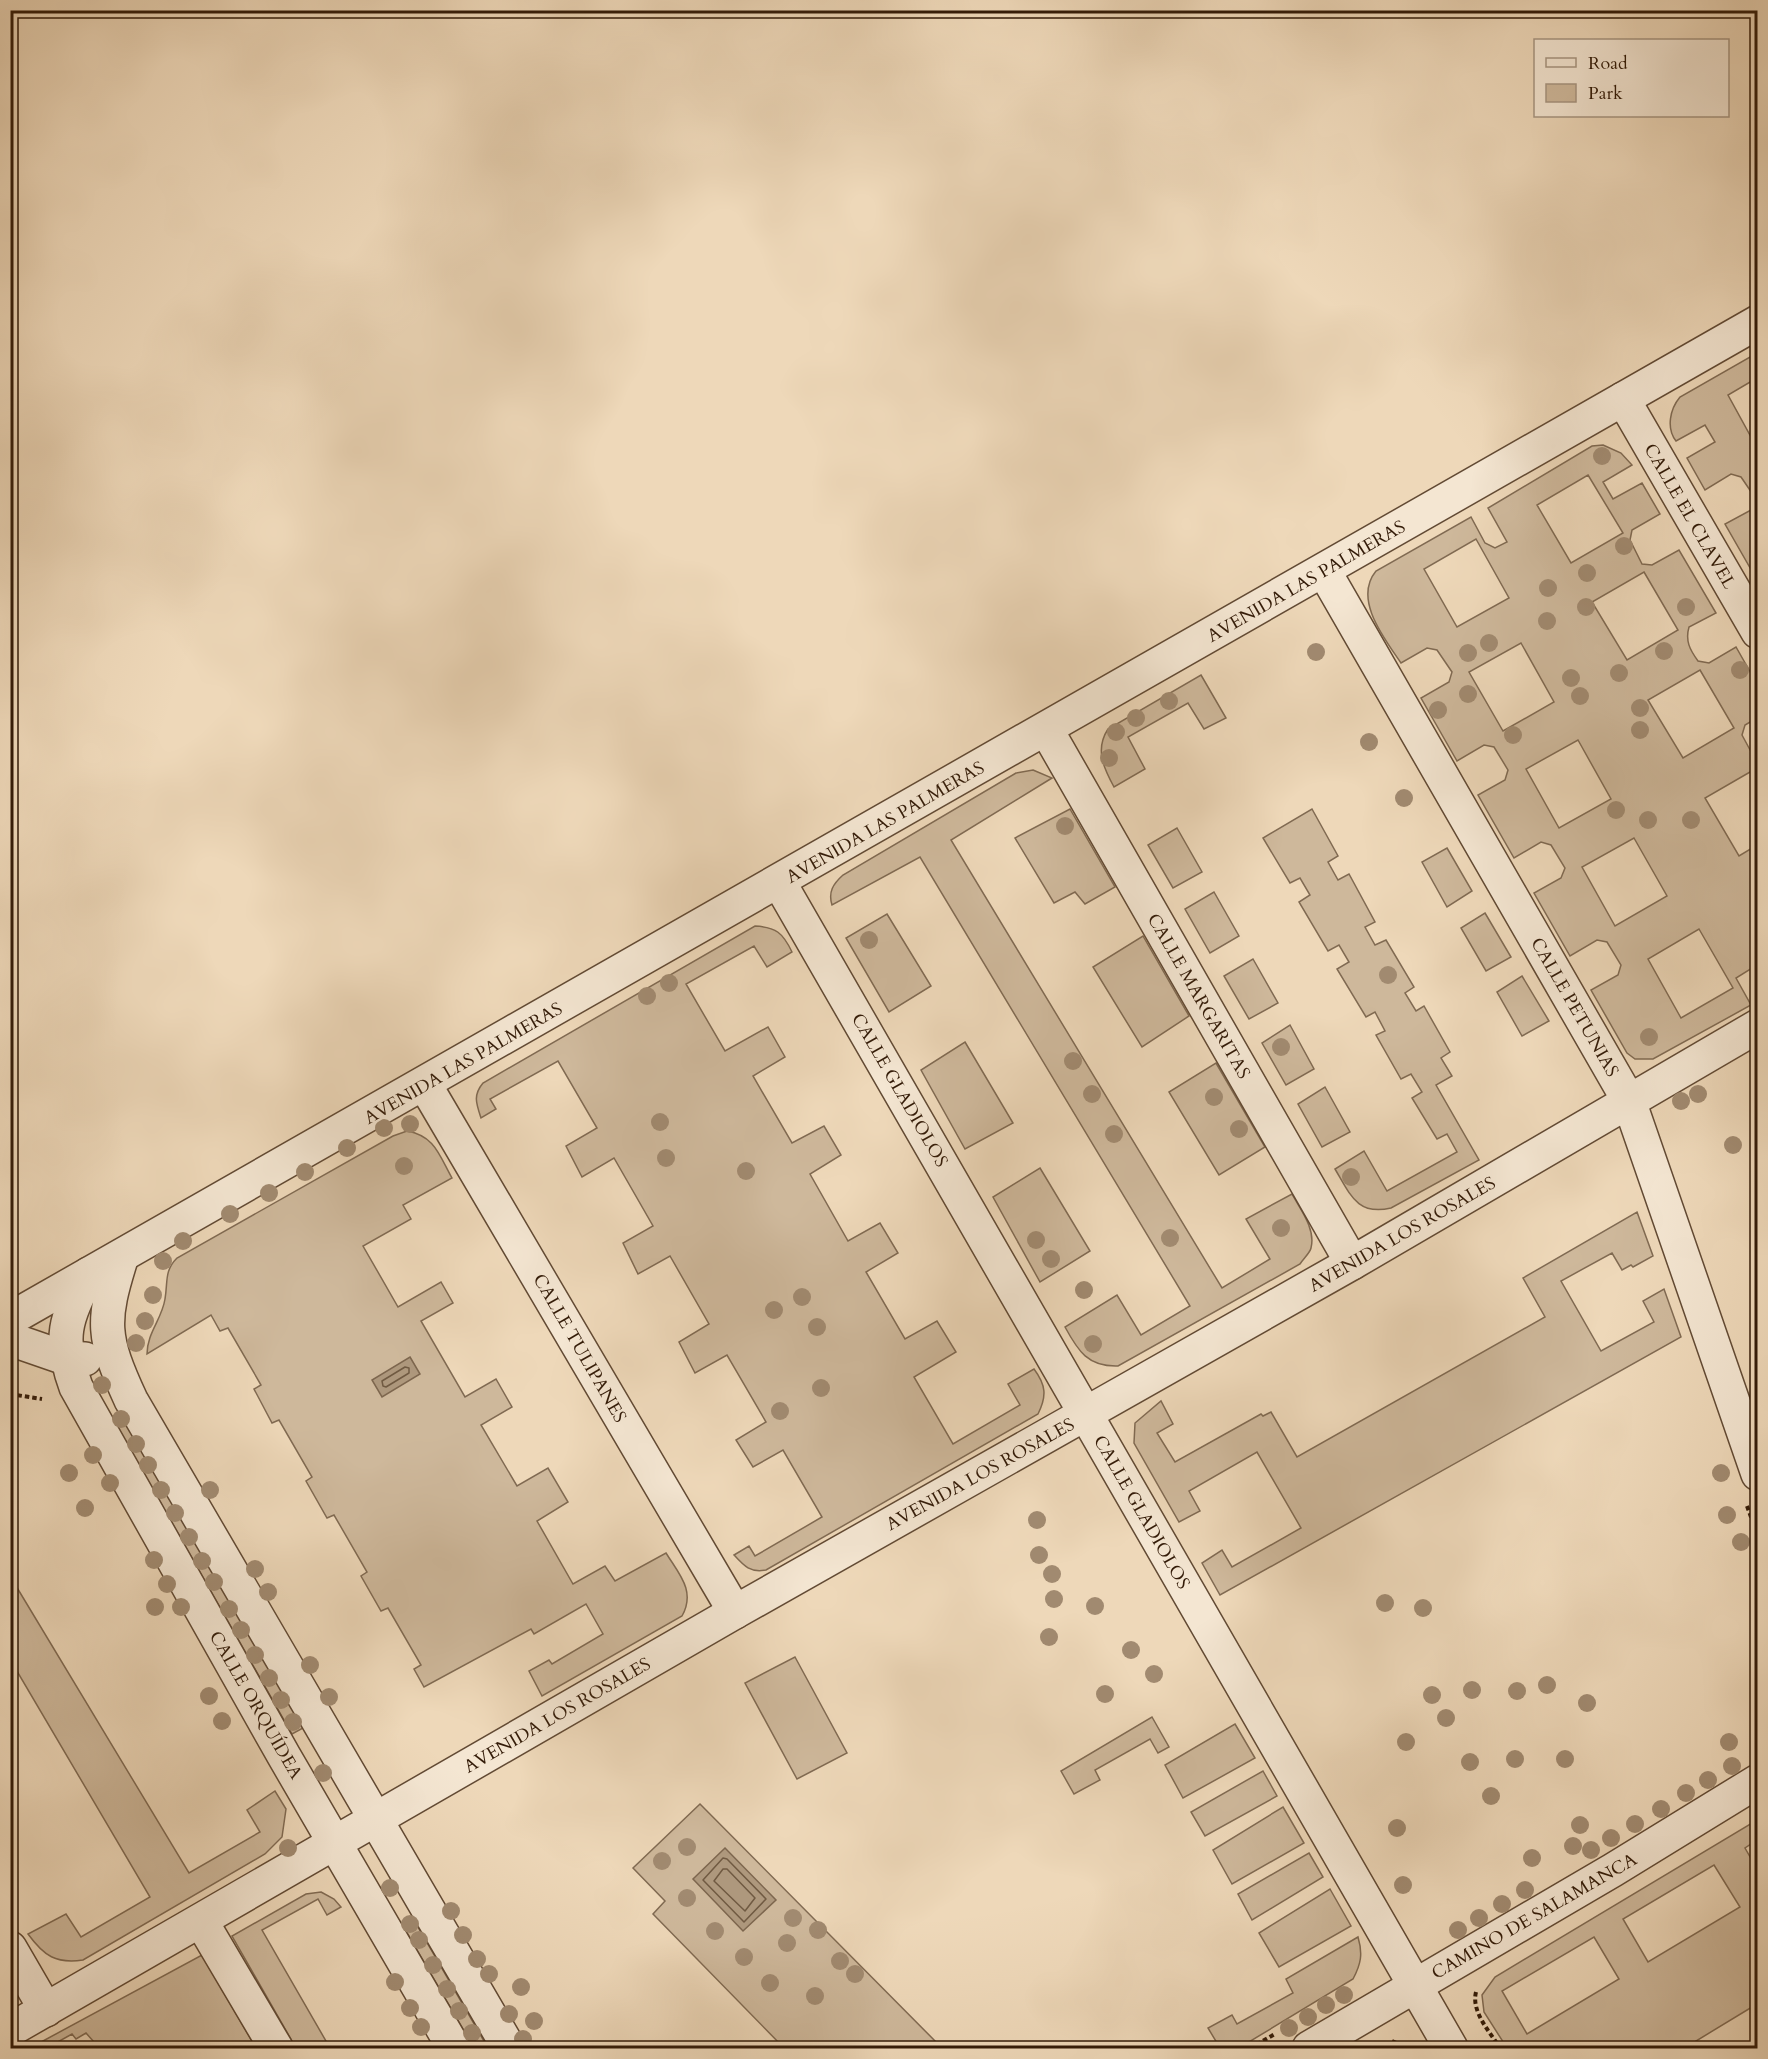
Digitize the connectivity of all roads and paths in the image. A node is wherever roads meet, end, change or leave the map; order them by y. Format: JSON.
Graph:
{"nodes":[{"id":1,"x":1758,"y":322,"type":"edge"},
{"id":2,"x":1623,"y":399,"type":"junction"},
{"id":3,"x":1324,"y":571,"type":"junction"},
{"id":4,"x":1758,"y":632,"type":"edge"},
{"id":5,"x":1046,"y":729,"type":"junction"},
{"id":6,"x":779,"y":882,"type":"junction"},
{"id":7,"x":1758,"y":1026,"type":"edge"},
{"id":8,"x":425,"y":1085,"type":"junction"},
{"id":9,"x":1629,"y":1101,"type":"junction"},
{"id":10,"x":122,"y":1256,"type":"junction"},
{"id":11,"x":1353,"y":1263,"type":"junction"},
{"id":12,"x":89,"y":1274,"type":"junction"},
{"id":13,"x":10,"y":1320,"type":"edge"},
{"id":14,"x":10,"y":1339,"type":"edge"},
{"id":15,"x":65,"y":1358,"type":"junction"},
{"id":16,"x":114,"y":1363,"type":"junction"},
{"id":17,"x":10,"y":1394,"type":"edge"},
{"id":18,"x":47,"y":1399,"type":"dead end"},
{"id":19,"x":1086,"y":1414,"type":"junction"},
{"id":20,"x":1752,"y":1489,"type":"edge"},
{"id":21,"x":1758,"y":1536,"type":"edge"},
{"id":22,"x":735,"y":1612,"type":"junction"},
{"id":23,"x":1758,"y":1782,"type":"edge"},
{"id":24,"x":376,"y":1820,"type":"junction"},
{"id":25,"x":336,"y":1844,"type":"junction"},
{"id":26,"x":201,"y":1921,"type":"junction"},
{"id":27,"x":10,"y":1948,"type":"edge"},
{"id":28,"x":1478,"y":1985,"type":"dead end"},
{"id":29,"x":1414,"y":1986,"type":"junction"},
{"id":30,"x":45,"y":2010,"type":"junction"},
{"id":31,"x":10,"y":2030,"type":"edge"},
{"id":32,"x":276,"y":2049,"type":"edge"},
{"id":33,"x":454,"y":2049,"type":"edge"},
{"id":34,"x":509,"y":2049,"type":"edge"},
{"id":35,"x":1309,"y":2049,"type":"edge"},
{"id":36,"x":1451,"y":2049,"type":"edge"},
{"id":37,"x":1500,"y":2049,"type":"edge"}],
"edges":[{"from":1,"to":2,"type":"street","name":"AVENIDA LAS PALMERAS"},
{"from":2,"to":3,"type":"street","name":"AVENIDA LAS PALMERAS"},
{"from":2,"to":4,"type":"street","name":"CALLE EL CLAVEL"},
{"from":3,"to":5,"type":"street","name":"AVENIDA LAS PALMERAS"},
{"from":3,"to":9,"type":"street","name":"CALLE PETUNIAS"},
{"from":5,"to":6,"type":"street","name":"AVENIDA LAS PALMERAS"},
{"from":5,"to":11,"type":"street","name":"CALLE MARGARITAS"},
{"from":6,"to":8,"type":"street","name":"AVENIDA LAS PALMERAS"},
{"from":6,"to":19,"type":"street","name":"CALLE GLADIOLOS"},
{"from":7,"to":9,"type":"street","name":"AVENIDA LOS ROSALES"},
{"from":8,"to":10,"type":"street","name":"AVENIDA LAS PALMERAS"},
{"from":8,"to":22,"type":"street","name":"CALLE TULIPANES"},
{"from":9,"to":11,"type":"street","name":"AVENIDA LOS ROSALES"},
{"from":9,"to":20,"type":"street","name":"CALLE PETUNIAS"},
{"from":10,"to":12,"type":"street","name":"AVENIDA LAS PALMERAS"},
{"from":10,"to":16,"type":"street"},
{"from":11,"to":19,"type":"street","name":"AVENIDA LOS ROSALES"},
{"from":12,"to":13,"type":"street","name":"AVENIDA LAS PALMERAS"},
{"from":12,"to":15,"type":"street","name":"CALLE ORQUÍDEA"},
{"from":14,"to":15,"type":"street"},
{"from":15,"to":16,"type":"street"},
{"from":15,"to":25,"type":"street","name":"CALLE ORQUÍDEA"},
{"from":16,"to":24,"type":"street"},
{"from":17,"to":18,"type":"path"},
{"from":19,"to":22,"type":"street","name":"AVENIDA LOS ROSALES"},
{"from":19,"to":29,"type":"street","name":"CALLE GLADIOLOS"},
{"from":20,"to":21,"type":"path"},
{"from":22,"to":24,"type":"street","name":"AVENIDA LOS ROSALES"},
{"from":23,"to":29,"type":"street","name":"CAMINO DE SALAMANCA"},
{"from":24,"to":25,"type":"street","name":"AVENIDA LOS ROSALES"},
{"from":24,"to":34,"type":"street"},
{"from":25,"to":26,"type":"street","name":"AVENIDA LOS ROSALES"},
{"from":25,"to":33,"type":"street","name":"CALLE ORQUÍDEA"},
{"from":26,"to":30,"type":"street","name":"AVENIDA LOS ROSALES"},
{"from":26,"to":32,"type":"street"},
{"from":27,"to":30,"type":"street"},
{"from":28,"to":37,"type":"path"},
{"from":29,"to":35,"type":"street","name":"CAMINO DE SALAMANCA"},
{"from":29,"to":36,"type":"street","name":"CALLE GLADIOLOS"},
{"from":30,"to":31,"type":"street","name":"AVENIDA LOS ROSALES"}]}
